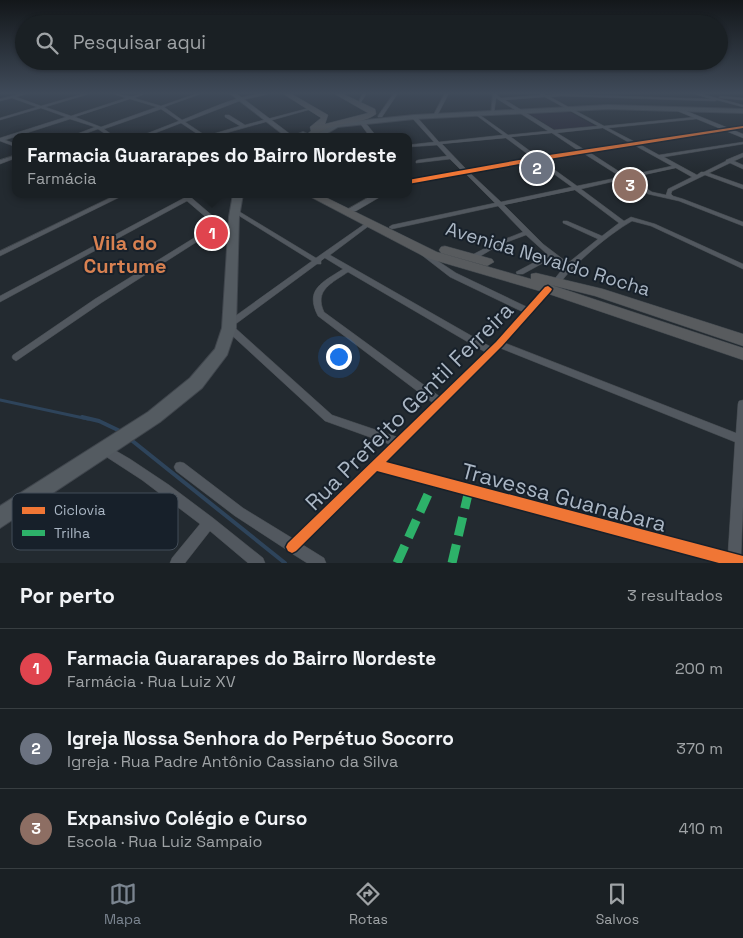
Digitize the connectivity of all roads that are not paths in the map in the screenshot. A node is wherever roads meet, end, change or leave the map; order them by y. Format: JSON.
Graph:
{"nodes":[{"id":1,"x":64,"y":119,"type":"edge"},
{"id":2,"x":78,"y":119,"type":"edge"},
{"id":3,"x":124,"y":119,"type":"edge"},
{"id":4,"x":179,"y":119,"type":"edge"},
{"id":5,"x":187,"y":119,"type":"edge"},
{"id":6,"x":232,"y":119,"type":"edge"},
{"id":7,"x":325,"y":119,"type":"edge"},
{"id":8,"x":357,"y":119,"type":"edge"},
{"id":9,"x":397,"y":119,"type":"edge"},
{"id":10,"x":415,"y":119,"type":"edge"},
{"id":11,"x":484,"y":119,"type":"edge"},
{"id":12,"x":534,"y":119,"type":"edge"},
{"id":13,"x":587,"y":119,"type":"edge"},
{"id":14,"x":684,"y":119,"type":"edge"},
{"id":15,"x":699,"y":119,"type":"edge"},
{"id":16,"x":268,"y":120,"type":"joint"},
{"id":17,"x":182,"y":121,"type":"junction"},
{"id":18,"x":362,"y":122,"type":"junction"},
{"id":19,"x":325,"y":124,"type":"junction"},
{"id":20,"x":243,"y":126,"type":"junction"},
{"id":21,"x":101,"y":127,"type":"junction"},
{"id":22,"x":743,"y":127,"type":"edge"},
{"id":23,"x":603,"y":128,"type":"junction"},
{"id":24,"x":726,"y":130,"type":"junction"},
{"id":25,"x":553,"y":132,"type":"junction"},
{"id":26,"x":22,"y":133,"type":"edge"},
{"id":27,"x":83,"y":133,"type":"edge"},
{"id":28,"x":108,"y":133,"type":"edge"},
{"id":29,"x":150,"y":133,"type":"edge"},
{"id":30,"x":199,"y":133,"type":"edge"},
{"id":31,"x":219,"y":133,"type":"edge"},
{"id":32,"x":286,"y":133,"type":"edge"},
{"id":33,"x":308,"y":133,"type":"edge"},
{"id":34,"x":320,"y":133,"type":"edge"},
{"id":35,"x":371,"y":133,"type":"edge"},
{"id":36,"x":12,"y":136,"type":"edge"},
{"id":37,"x":505,"y":136,"type":"junction"},
{"id":38,"x":743,"y":136,"type":"edge"},
{"id":39,"x":0,"y":140,"type":"edge"},
{"id":40,"x":437,"y":143,"type":"junction"},
{"id":41,"x":743,"y":143,"type":"edge"},
{"id":42,"x":12,"y":144,"type":"edge"},
{"id":43,"x":632,"y":144,"type":"junction"},
{"id":44,"x":733,"y":145,"type":"junction"},
{"id":45,"x":412,"y":146,"type":"edge"},
{"id":46,"x":743,"y":148,"type":"edge"},
{"id":47,"x":585,"y":152,"type":"junction"},
{"id":48,"x":743,"y":155,"type":"edge"},
{"id":49,"x":450,"y":157,"type":"junction"},
{"id":50,"x":657,"y":157,"type":"junction"},
{"id":51,"x":12,"y":158,"type":"edge"},
{"id":52,"x":536,"y":159,"type":"junction"},
{"id":53,"x":728,"y":161,"type":"junction"},
{"id":54,"x":0,"y":162,"type":"edge"},
{"id":55,"x":418,"y":162,"type":"dead end"},
{"id":56,"x":675,"y":167,"type":"junction"},
{"id":57,"x":743,"y":167,"type":"edge"},
{"id":58,"x":465,"y":171,"type":"junction"},
{"id":59,"x":703,"y":173,"type":"junction"},
{"id":60,"x":626,"y":177,"type":"junction"},
{"id":61,"x":696,"y":177,"type":"junction"},
{"id":62,"x":412,"y":181,"type":"edge"},
{"id":63,"x":743,"y":187,"type":"edge"},
{"id":64,"x":575,"y":189,"type":"junction"},
{"id":65,"x":115,"y":198,"type":"edge"},
{"id":66,"x":181,"y":198,"type":"edge"},
{"id":67,"x":189,"y":198,"type":"edge"},
{"id":68,"x":237,"y":198,"type":"edge"},
{"id":69,"x":312,"y":198,"type":"edge"},
{"id":70,"x":328,"y":198,"type":"edge"},
{"id":71,"x":328,"y":198,"type":"edge"},
{"id":72,"x":374,"y":198,"type":"edge"},
{"id":73,"x":671,"y":198,"type":"junction"},
{"id":74,"x":500,"y":205,"type":"junction"},
{"id":75,"x":352,"y":211,"type":"junction"},
{"id":76,"x":743,"y":216,"type":"edge"},
{"id":77,"x":735,"y":220,"type":"junction"},
{"id":78,"x":229,"y":221,"type":"junction"},
{"id":79,"x":565,"y":222,"type":"dead end"},
{"id":80,"x":623,"y":223,"type":"junction"},
{"id":81,"x":368,"y":224,"type":"junction"},
{"id":82,"x":743,"y":224,"type":"edge"},
{"id":83,"x":392,"y":227,"type":"junction"},
{"id":84,"x":528,"y":232,"type":"junction"},
{"id":85,"x":603,"y":239,"type":"junction"},
{"id":86,"x":418,"y":249,"type":"junction"},
{"id":87,"x":0,"y":254,"type":"edge"},
{"id":88,"x":552,"y":255,"type":"junction"},
{"id":89,"x":326,"y":256,"type":"junction"},
{"id":90,"x":472,"y":258,"type":"junction"},
{"id":91,"x":318,"y":262,"type":"junction"},
{"id":92,"x":568,"y":267,"type":"junction"},
{"id":93,"x":743,"y":267,"type":"edge"},
{"id":94,"x":348,"y":269,"type":"junction"},
{"id":95,"x":520,"y":272,"type":"junction"},
{"id":96,"x":553,"y":285,"type":"junction"},
{"id":97,"x":0,"y":299,"type":"edge"},
{"id":98,"x":529,"y":311,"type":"junction"},
{"id":99,"x":230,"y":326,"type":"junction"},
{"id":100,"x":743,"y":340,"type":"edge"},
{"id":101,"x":499,"y":344,"type":"junction"},
{"id":102,"x":491,"y":351,"type":"junction"},
{"id":103,"x":743,"y":354,"type":"edge"},
{"id":104,"x":16,"y":357,"type":"dead end"},
{"id":105,"x":439,"y":402,"type":"junction"},
{"id":106,"x":743,"y":404,"type":"edge"},
{"id":107,"x":740,"y":439,"type":"junction"},
{"id":108,"x":399,"y":443,"type":"junction"},
{"id":109,"x":108,"y":449,"type":"junction"},
{"id":110,"x":376,"y":465,"type":"junction"},
{"id":111,"x":180,"y":467,"type":"dead end"},
{"id":112,"x":39,"y":493,"type":"edge"},
{"id":113,"x":171,"y":493,"type":"edge"},
{"id":114,"x":178,"y":499,"type":"edge"},
{"id":115,"x":12,"y":510,"type":"edge"},
{"id":116,"x":0,"y":518,"type":"edge"},
{"id":117,"x":209,"y":522,"type":"junction"},
{"id":118,"x":292,"y":547,"type":"junction"},
{"id":119,"x":739,"y":561,"type":"edge"},
{"id":120,"x":177,"y":563,"type":"edge"},
{"id":121,"x":258,"y":563,"type":"edge"},
{"id":122,"x":319,"y":563,"type":"edge"}],
"edges":[{"from":1,"to":26,"type":"street"},
{"from":2,"to":21,"type":"street"},
{"from":3,"to":21,"type":"street"},
{"from":4,"to":17,"type":"street"},
{"from":5,"to":17,"type":"street"},
{"from":6,"to":20,"type":"street"},
{"from":7,"to":19,"type":"highway"},
{"from":8,"to":19,"type":"highway"},
{"from":9,"to":18,"type":"main road"},
{"from":10,"to":40,"type":"street"},
{"from":11,"to":37,"type":"street"},
{"from":12,"to":25,"type":"street"},
{"from":13,"to":23,"type":"street"},
{"from":14,"to":23,"type":"street"},
{"from":15,"to":24,"type":"street"},
{"from":16,"to":20,"type":"street"},
{"from":16,"to":32,"type":"street"},
{"from":17,"to":29,"type":"street"},
{"from":17,"to":30,"type":"street"},
{"from":18,"to":34,"type":"main road"},
{"from":18,"to":35,"type":"street"},
{"from":19,"to":33,"type":"highway"},
{"from":20,"to":31,"type":"street"},
{"from":21,"to":27,"type":"street"},
{"from":21,"to":28,"type":"street"},
{"from":22,"to":24,"type":"street"},
{"from":23,"to":25,"type":"street"},
{"from":23,"to":43,"type":"street"},
{"from":24,"to":38,"type":"street"},
{"from":24,"to":43,"type":"street"},
{"from":25,"to":37,"type":"street"},
{"from":25,"to":47,"type":"street"},
{"from":36,"to":39,"type":"street"},
{"from":37,"to":40,"type":"street"},
{"from":37,"to":52,"type":"street"},
{"from":39,"to":42,"type":"street"},
{"from":40,"to":45,"type":"street"},
{"from":40,"to":49,"type":"street"},
{"from":41,"to":44,"type":"street"},
{"from":43,"to":47,"type":"street"},
{"from":43,"to":50,"type":"street"},
{"from":44,"to":46,"type":"street"},
{"from":44,"to":50,"type":"street"},
{"from":47,"to":52,"type":"street"},
{"from":47,"to":60,"type":"street"},
{"from":48,"to":53,"type":"street"},
{"from":49,"to":55,"type":"street"},
{"from":49,"to":58,"type":"street"},
{"from":50,"to":56,"type":"street"},
{"from":51,"to":54,"type":"street"},
{"from":52,"to":58,"type":"street"},
{"from":52,"to":64,"type":"street"},
{"from":53,"to":57,"type":"street"},
{"from":53,"to":59,"type":"street"},
{"from":56,"to":60,"type":"street"},
{"from":56,"to":61,"type":"street"},
{"from":58,"to":62,"type":"street"},
{"from":58,"to":74,"type":"street"},
{"from":59,"to":61,"type":"street"},
{"from":59,"to":63,"type":"street"},
{"from":60,"to":64,"type":"street"},
{"from":60,"to":73,"type":"street"},
{"from":61,"to":73,"type":"street"},
{"from":64,"to":74,"type":"street"},
{"from":64,"to":80,"type":"street"},
{"from":65,"to":87,"type":"street"},
{"from":66,"to":97,"type":"street"},
{"from":67,"to":78,"type":"street"},
{"from":68,"to":78,"type":"main road"},
{"from":69,"to":75,"type":"highway"},
{"from":70,"to":75,"type":"highway","name":"Avenida Nevaldo Rocha"},
{"from":71,"to":75,"type":"highway"},
{"from":72,"to":75,"type":"street"},
{"from":73,"to":77,"type":"street"},
{"from":74,"to":83,"type":"street"},
{"from":74,"to":84,"type":"street"},
{"from":75,"to":81,"type":"highway","name":"Avenida Nevaldo Rocha"},
{"from":75,"to":83,"type":"highway","name":"Avenida Nevaldo Rocha"},
{"from":76,"to":77,"type":"street"},
{"from":77,"to":82,"type":"street"},
{"from":78,"to":91,"type":"street"},
{"from":78,"to":99,"type":"main road"},
{"from":78,"to":104,"type":"street"},
{"from":79,"to":85,"type":"street"},
{"from":80,"to":85,"type":"street","name":"Rua Prefeito Gentil Ferreira"},
{"from":80,"to":93,"type":"street"},
{"from":81,"to":86,"type":"highway","name":"Avenida Nevaldo Rocha"},
{"from":81,"to":89,"type":"street"},
{"from":83,"to":90,"type":"highway","name":"Avenida Nevaldo Rocha"},
{"from":84,"to":88,"type":"street"},
{"from":84,"to":90,"type":"street"},
{"from":85,"to":92,"type":"street","name":"Rua Prefeito Gentil Ferreira"},
{"from":86,"to":96,"type":"highway","name":"Avenida Nevaldo Rocha"},
{"from":86,"to":98,"type":"street","name":"Avenida Nevaldo Rocha"},
{"from":88,"to":92,"type":"street"},
{"from":88,"to":95,"type":"street"},
{"from":89,"to":91,"type":"street"},
{"from":89,"to":94,"type":"street"},
{"from":90,"to":95,"type":"highway","name":"Avenida Nevaldo Rocha"},
{"from":91,"to":99,"type":"street"},
{"from":92,"to":96,"type":"street","name":"Rua Prefeito Gentil Ferreira"},
{"from":94,"to":102,"type":"street"},
{"from":94,"to":105,"type":"street"},
{"from":95,"to":96,"type":"highway","name":"Avenida Nevaldo Rocha"},
{"from":96,"to":98,"type":"street","name":"Rua Prefeito Gentil Ferreira"},
{"from":96,"to":100,"type":"highway","name":"Avenida Nevaldo Rocha"},
{"from":96,"to":103,"type":"highway","name":"Avenida Nevaldo Rocha"},
{"from":98,"to":101,"type":"street","name":"Rua Prefeito Gentil Ferreira"},
{"from":99,"to":108,"type":"street"},
{"from":99,"to":109,"type":"main road"},
{"from":101,"to":102,"type":"street","name":"Rua Prefeito Gentil Ferreira"},
{"from":101,"to":107,"type":"street"},
{"from":102,"to":105,"type":"street","name":"Rua Prefeito Gentil Ferreira"},
{"from":105,"to":108,"type":"street","name":"Rua Prefeito Gentil Ferreira"},
{"from":106,"to":107,"type":"street"},
{"from":107,"to":119,"type":"street"},
{"from":108,"to":110,"type":"street","name":"Rua Prefeito Gentil Ferreira"},
{"from":109,"to":112,"type":"main road"},
{"from":109,"to":113,"type":"street"},
{"from":110,"to":118,"type":"street","name":"Rua Prefeito Gentil Ferreira"},
{"from":110,"to":119,"type":"street","name":"Travessa Guanabara"},
{"from":111,"to":118,"type":"street"},
{"from":114,"to":117,"type":"street"},
{"from":115,"to":116,"type":"main road"},
{"from":117,"to":120,"type":"street"},
{"from":117,"to":121,"type":"street"},
{"from":118,"to":122,"type":"street"}]}
